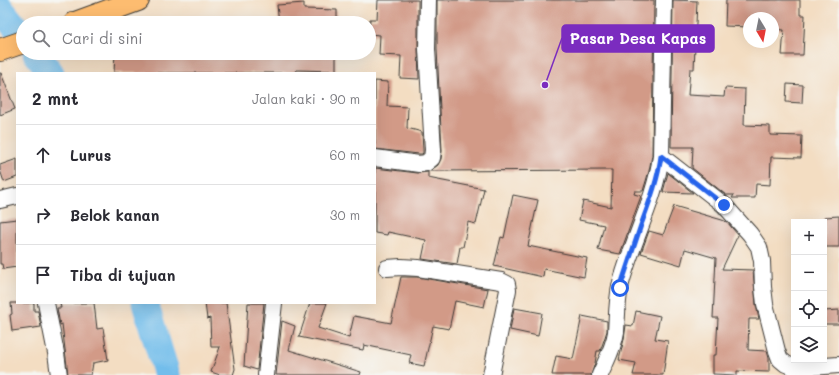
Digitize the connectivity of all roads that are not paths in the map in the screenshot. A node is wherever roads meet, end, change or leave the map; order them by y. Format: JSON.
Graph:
{"nodes":[{"id":1,"x":138,"y":0,"type":"edge"},
{"id":2,"x":428,"y":0,"type":"edge"},
{"id":3,"x":664,"y":0,"type":"edge"},
{"id":4,"x":94,"y":16,"type":"edge"},
{"id":5,"x":16,"y":44,"type":"edge"},
{"id":6,"x":0,"y":50,"type":"edge"},
{"id":7,"x":661,"y":156,"type":"junction"},
{"id":8,"x":376,"y":158,"type":"edge"},
{"id":9,"x":16,"y":196,"type":"edge"},
{"id":10,"x":0,"y":200,"type":"edge"},
{"id":11,"x":387,"y":268,"type":"dead end"},
{"id":12,"x":46,"y":304,"type":"edge"},
{"id":13,"x":274,"y":304,"type":"edge"},
{"id":14,"x":839,"y":365,"type":"edge"},
{"id":15,"x":59,"y":375,"type":"edge"},
{"id":16,"x":266,"y":375,"type":"edge"},
{"id":17,"x":491,"y":375,"type":"edge"},
{"id":18,"x":600,"y":375,"type":"edge"}],
"edges":[{"from":1,"to":4,"type":"highway"},
{"from":2,"to":8,"type":"street"},
{"from":3,"to":7,"type":"street"},
{"from":5,"to":6,"type":"highway"},
{"from":7,"to":14,"type":"street"},
{"from":7,"to":18,"type":"street"},
{"from":9,"to":10,"type":"street"},
{"from":11,"to":17,"type":"street"},
{"from":12,"to":15,"type":"street"},
{"from":13,"to":16,"type":"street"}]}
